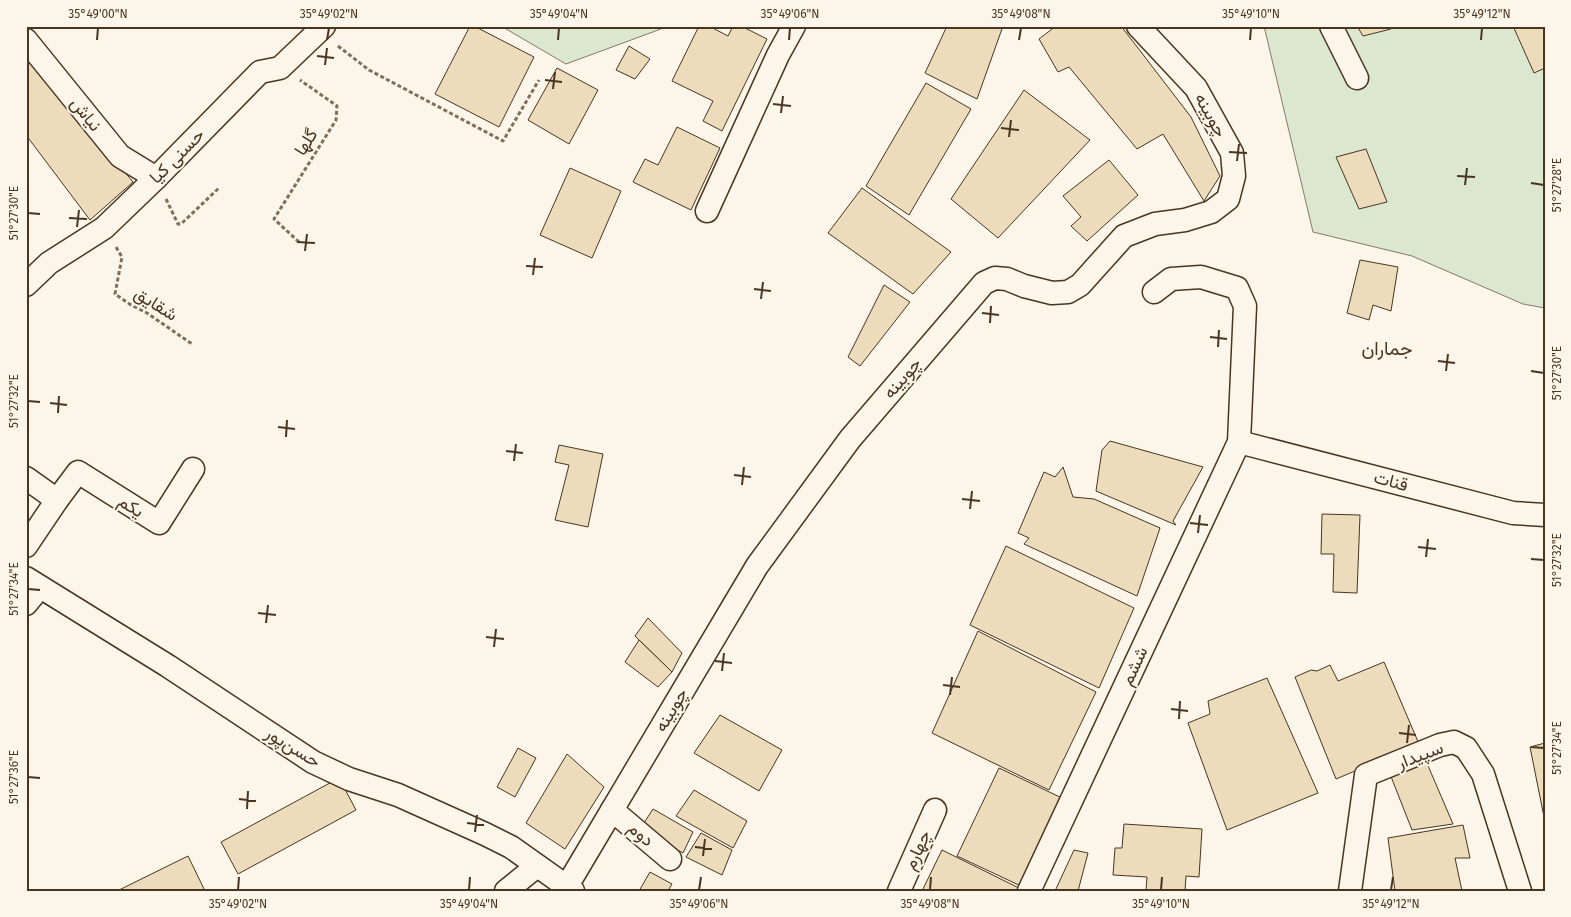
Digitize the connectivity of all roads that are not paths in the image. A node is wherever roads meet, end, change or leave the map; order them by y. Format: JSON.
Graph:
{"nodes":[{"id":1,"x":794,"y":26,"type":"edge"},
{"id":2,"x":1138,"y":26,"type":"edge"},
{"id":3,"x":1331,"y":26,"type":"edge"},
{"id":4,"x":322,"y":29,"type":"edge"},
{"id":5,"x":26,"y":40,"type":"edge"},
{"id":6,"x":1356,"y":78,"type":"dead end"},
{"id":7,"x":156,"y":178,"type":"junction"},
{"id":8,"x":707,"y":212,"type":"dead end"},
{"id":9,"x":26,"y":285,"type":"edge"},
{"id":10,"x":1154,"y":292,"type":"dead end"},
{"id":11,"x":1239,"y":442,"type":"junction"},
{"id":12,"x":193,"y":469,"type":"dead end"},
{"id":13,"x":26,"y":478,"type":"edge"},
{"id":14,"x":57,"y":500,"type":"junction"},
{"id":15,"x":1545,"y":516,"type":"edge"},
{"id":16,"x":26,"y":546,"type":"edge"},
{"id":17,"x":33,"y":582,"type":"edge"},
{"id":18,"x":26,"y":604,"type":"edge"},
{"id":19,"x":612,"y":810,"type":"junction"},
{"id":20,"x":936,"y":810,"type":"dead end"},
{"id":21,"x":670,"y":859,"type":"dead end"},
{"id":22,"x":537,"y":866,"type":"junction"},
{"id":23,"x":570,"y":889,"type":"edge"},
{"id":24,"x":506,"y":891,"type":"edge"},
{"id":25,"x":898,"y":891,"type":"edge"},
{"id":26,"x":1028,"y":891,"type":"edge"},
{"id":27,"x":1350,"y":891,"type":"edge"},
{"id":28,"x":1520,"y":891,"type":"edge"}],
"edges":[{"from":1,"to":8,"type":"street"},
{"from":2,"to":19,"type":"street","name":"چوبینه"},
{"from":3,"to":6,"type":"street"},
{"from":4,"to":7,"type":"street","name":"حسنی کیا"},
{"from":5,"to":7,"type":"street","name":"نیاش"},
{"from":7,"to":9,"type":"street","name":"حسنی کیا"},
{"from":10,"to":11,"type":"street"},
{"from":11,"to":15,"type":"street","name":"قنات"},
{"from":11,"to":26,"type":"street","name":"ششم"},
{"from":12,"to":14,"type":"street","name":"یکم"},
{"from":13,"to":14,"type":"street"},
{"from":14,"to":16,"type":"street","name":"یکم"},
{"from":17,"to":18,"type":"street"},
{"from":17,"to":22,"type":"street","name":"حسن‌پور"},
{"from":19,"to":21,"type":"street","name":"دوم"},
{"from":19,"to":23,"type":"street","name":"چوبینه"},
{"from":20,"to":25,"type":"street","name":"چهارم"},
{"from":22,"to":23,"type":"street","name":"حسن‌پور"},
{"from":22,"to":24,"type":"street"},
{"from":27,"to":28,"type":"street","name":"سپیدار"}]}
